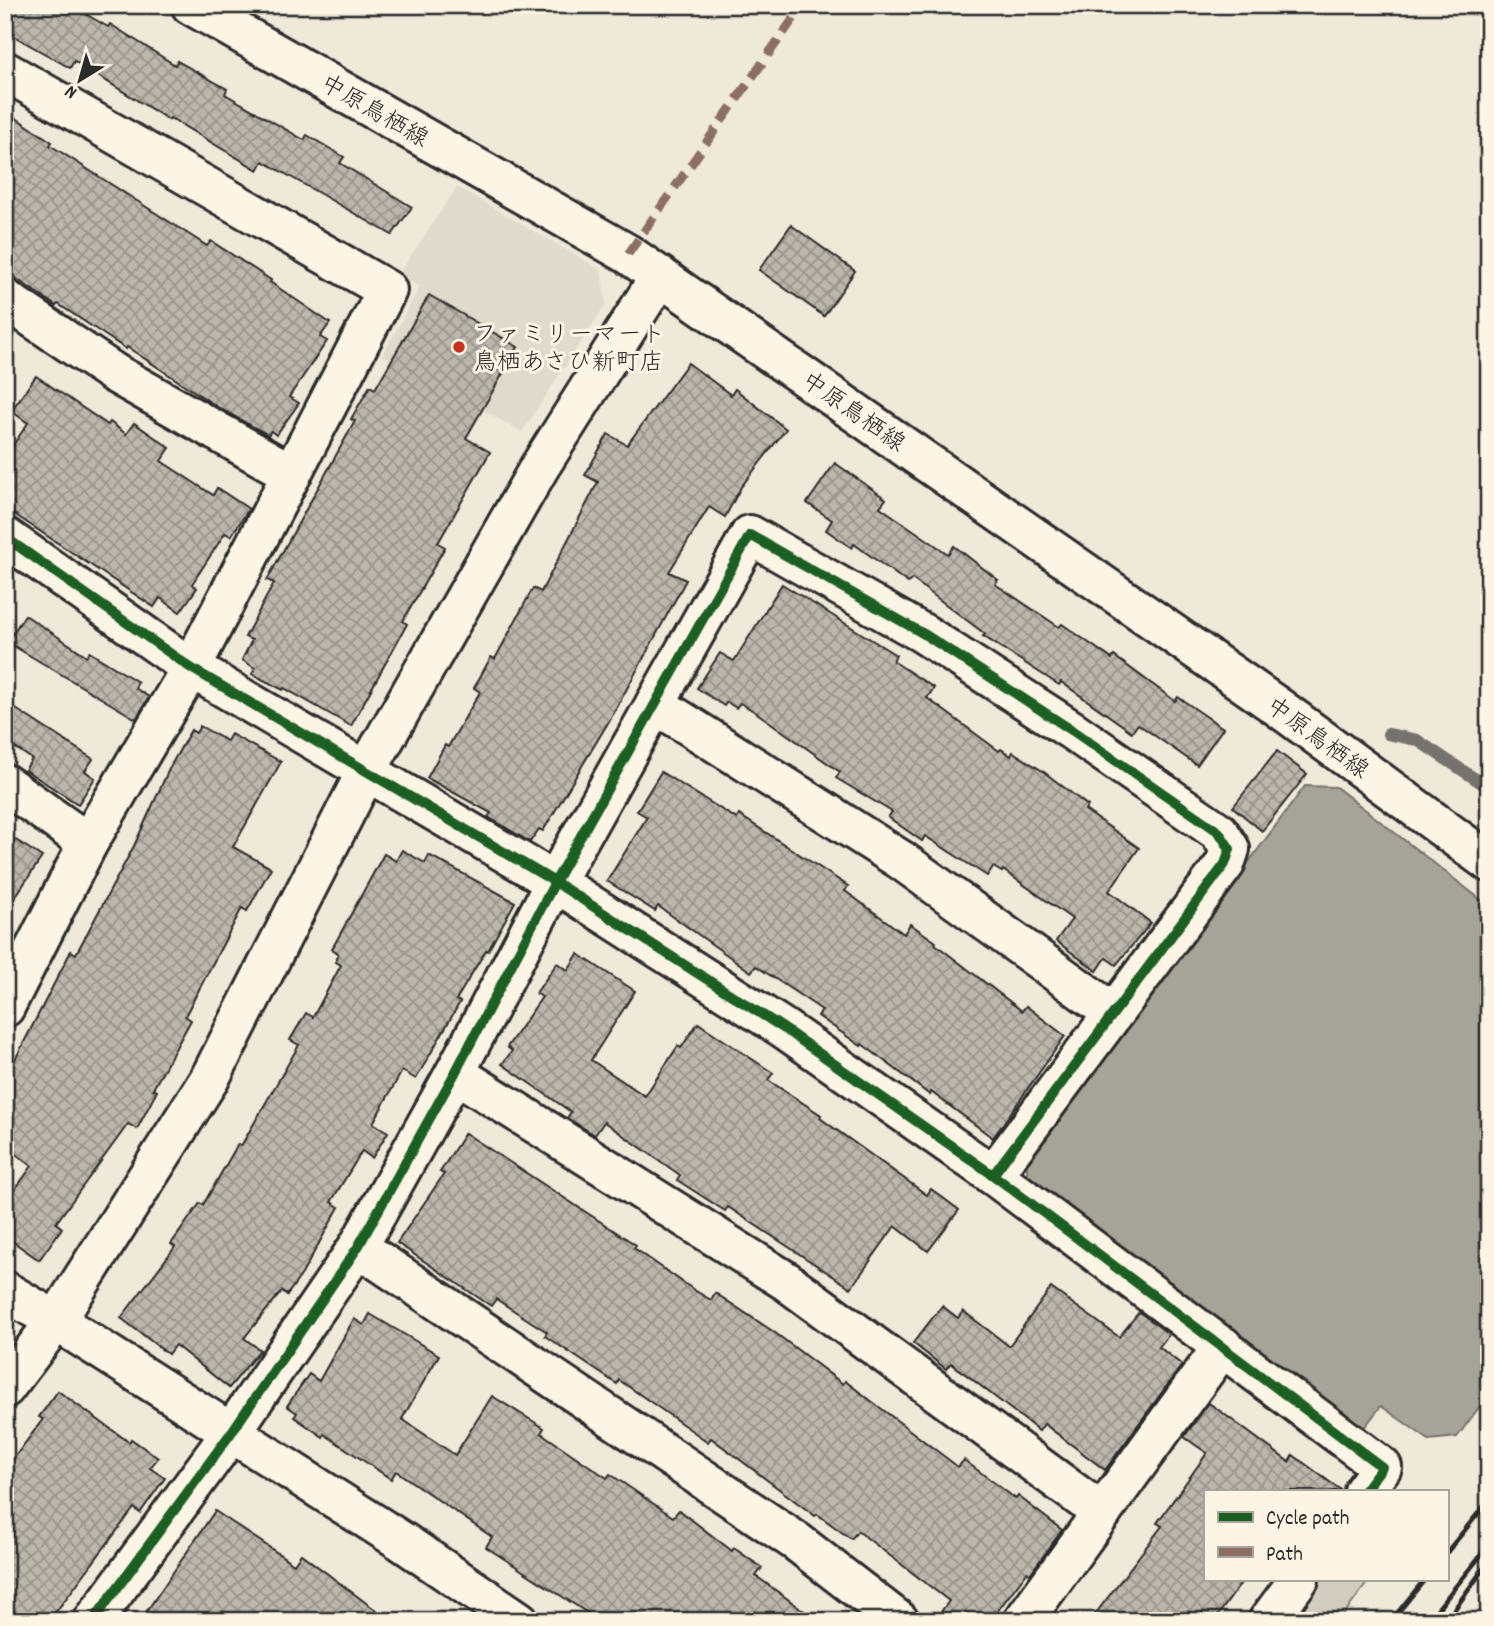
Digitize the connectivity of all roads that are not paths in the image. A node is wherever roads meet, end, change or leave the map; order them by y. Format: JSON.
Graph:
{"nodes":[{"id":1,"x":191,"y":5,"type":"edge"},
{"id":2,"x":5,"y":71,"type":"edge"},
{"id":3,"x":660,"y":276,"type":"junction"},
{"id":4,"x":5,"y":299,"type":"edge"},
{"id":5,"x":292,"y":474,"type":"junction"},
{"id":6,"x":5,"y":537,"type":"edge"},
{"id":7,"x":191,"y":668,"type":"junction"},
{"id":8,"x":655,"y":704,"type":"junction"},
{"id":9,"x":367,"y":770,"type":"junction"},
{"id":10,"x":5,"y":784,"type":"edge"},
{"id":11,"x":88,"y":843,"type":"junction"},
{"id":12,"x":1489,"y":862,"type":"edge"},
{"id":13,"x":555,"y":882,"type":"junction"},
{"id":14,"x":5,"y":1007,"type":"edge"},
{"id":15,"x":1113,"y":1013,"type":"junction"},
{"id":16,"x":455,"y":1073,"type":"junction"},
{"id":17,"x":993,"y":1175,"type":"junction"},
{"id":18,"x":358,"y":1247,"type":"junction"},
{"id":19,"x":5,"y":1291,"type":"edge"},
{"id":20,"x":56,"y":1321,"type":"junction"},
{"id":21,"x":1223,"y":1346,"type":"junction"},
{"id":22,"x":5,"y":1388,"type":"edge"},
{"id":23,"x":231,"y":1433,"type":"junction"},
{"id":24,"x":1365,"y":1490,"type":"edge"},
{"id":25,"x":1102,"y":1513,"type":"junction"},
{"id":26,"x":1298,"y":1580,"type":"edge"},
{"id":27,"x":93,"y":1621,"type":"edge"},
{"id":28,"x":519,"y":1621,"type":"edge"},
{"id":29,"x":899,"y":1621,"type":"edge"},
{"id":30,"x":1023,"y":1621,"type":"edge"},
{"id":31,"x":1268,"y":1621,"type":"edge"}],
"edges":[{"from":1,"to":3,"type":"street","name":"中原鳥栖線"},
{"from":2,"to":5,"type":"street"},
{"from":3,"to":9,"type":"street"},
{"from":3,"to":12,"type":"street","name":"中原鳥栖線"},
{"from":4,"to":5,"type":"street"},
{"from":5,"to":7,"type":"street"},
{"from":6,"to":7,"type":"street"},
{"from":7,"to":9,"type":"street"},
{"from":7,"to":11,"type":"street"},
{"from":8,"to":13,"type":"street"},
{"from":8,"to":15,"type":"street"},
{"from":8,"to":15,"type":"street"},
{"from":9,"to":13,"type":"street"},
{"from":9,"to":20,"type":"street"},
{"from":10,"to":11,"type":"street"},
{"from":11,"to":14,"type":"street"},
{"from":13,"to":16,"type":"street"},
{"from":13,"to":17,"type":"street"},
{"from":15,"to":17,"type":"street"},
{"from":16,"to":18,"type":"street"},
{"from":16,"to":25,"type":"street"},
{"from":17,"to":21,"type":"street"},
{"from":18,"to":23,"type":"street"},
{"from":18,"to":29,"type":"street"},
{"from":19,"to":20,"type":"street"},
{"from":20,"to":22,"type":"street"},
{"from":20,"to":23,"type":"street"},
{"from":21,"to":24,"type":"street"},
{"from":21,"to":25,"type":"street"},
{"from":23,"to":27,"type":"street"},
{"from":23,"to":28,"type":"street"},
{"from":25,"to":30,"type":"street"},
{"from":26,"to":31,"type":"street"}]}
